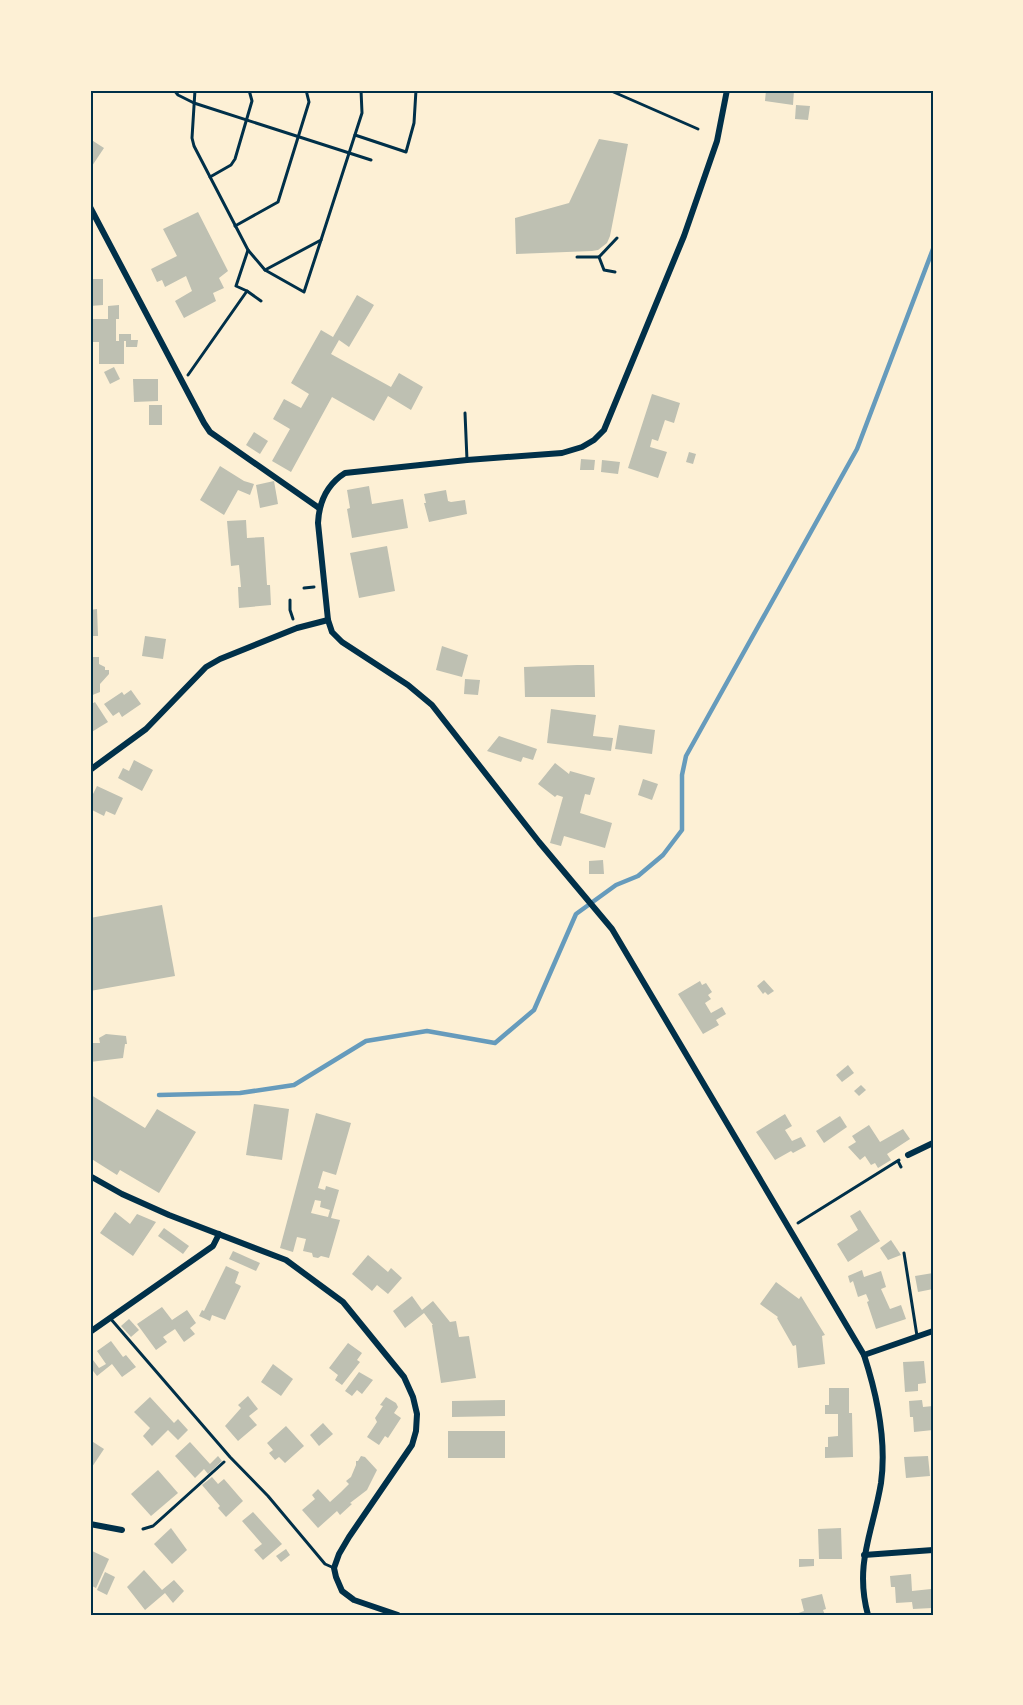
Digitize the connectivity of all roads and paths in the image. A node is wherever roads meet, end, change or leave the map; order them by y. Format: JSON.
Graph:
{"nodes":[{"id":1,"x":174,"y":90,"type":"edge"},
{"id":2,"x":195,"y":90,"type":"edge"},
{"id":3,"x":249,"y":90,"type":"edge"},
{"id":4,"x":306,"y":90,"type":"edge"},
{"id":5,"x":361,"y":90,"type":"edge"},
{"id":6,"x":416,"y":90,"type":"edge"},
{"id":7,"x":609,"y":90,"type":"edge"},
{"id":8,"x":727,"y":90,"type":"edge"},
{"id":9,"x":194,"y":103,"type":"junction"},
{"id":10,"x":246,"y":121,"type":"junction"},
{"id":11,"x":698,"y":129,"type":"dead end"},
{"id":12,"x":355,"y":135,"type":"junction"},
{"id":13,"x":297,"y":137,"type":"junction"},
{"id":14,"x":349,"y":153,"type":"junction"},
{"id":15,"x":371,"y":160,"type":"dead end"},
{"id":16,"x":210,"y":178,"type":"junction"},
{"id":17,"x":90,"y":207,"type":"edge"},
{"id":18,"x":235,"y":226,"type":"junction"},
{"id":19,"x":617,"y":238,"type":"dead end"},
{"id":20,"x":321,"y":240,"type":"junction"},
{"id":21,"x":248,"y":250,"type":"junction"},
{"id":22,"x":578,"y":257,"type":"dead end"},
{"id":23,"x":598,"y":257,"type":"junction"},
{"id":24,"x":265,"y":270,"type":"junction"},
{"id":25,"x":615,"y":272,"type":"dead end"},
{"id":26,"x":248,"y":291,"type":"junction"},
{"id":27,"x":261,"y":301,"type":"dead end"},
{"id":28,"x":182,"y":384,"type":"junction"},
{"id":29,"x":465,"y":413,"type":"dead end"},
{"id":30,"x":466,"y":460,"type":"junction"},
{"id":31,"x":319,"y":508,"type":"junction"},
{"id":32,"x":290,"y":600,"type":"dead end"},
{"id":33,"x":328,"y":620,"type":"junction"},
{"id":34,"x":297,"y":628,"type":"junction"},
{"id":35,"x":90,"y":770,"type":"edge"},
{"id":36,"x":933,"y":1143,"type":"edge"},
{"id":37,"x":908,"y":1155,"type":"joint"},
{"id":38,"x":898,"y":1161,"type":"junction"},
{"id":39,"x":901,"y":1167,"type":"dead end"},
{"id":40,"x":90,"y":1176,"type":"edge"},
{"id":41,"x":791,"y":1227,"type":"junction"},
{"id":42,"x":219,"y":1234,"type":"junction"},
{"id":43,"x":904,"y":1253,"type":"dead end"},
{"id":44,"x":110,"y":1318,"type":"junction"},
{"id":45,"x":933,"y":1331,"type":"edge"},
{"id":46,"x":90,"y":1332,"type":"edge"},
{"id":47,"x":917,"y":1336,"type":"junction"},
{"id":48,"x":864,"y":1355,"type":"junction"},
{"id":49,"x":230,"y":1457,"type":"junction"},
{"id":50,"x":90,"y":1524,"type":"edge"},
{"id":51,"x":143,"y":1529,"type":"dead end"},
{"id":52,"x":122,"y":1530,"type":"dead end"},
{"id":53,"x":933,"y":1550,"type":"edge"},
{"id":54,"x":864,"y":1555,"type":"junction"},
{"id":55,"x":334,"y":1568,"type":"junction"},
{"id":56,"x":398,"y":1615,"type":"edge"},
{"id":57,"x":868,"y":1615,"type":"edge"}],
"edges":[{"from":1,"to":9,"type":"path"},
{"from":2,"to":9,"type":"path"},
{"from":3,"to":10,"type":"path"},
{"from":4,"to":13,"type":"path"},
{"from":5,"to":12,"type":"path"},
{"from":6,"to":12,"type":"path"},
{"from":7,"to":11,"type":"path"},
{"from":8,"to":30,"type":"street"},
{"from":9,"to":10,"type":"path"},
{"from":9,"to":16,"type":"path"},
{"from":10,"to":13,"type":"path"},
{"from":10,"to":16,"type":"path"},
{"from":12,"to":14,"type":"path"},
{"from":13,"to":14,"type":"path"},
{"from":13,"to":18,"type":"path"},
{"from":14,"to":15,"type":"path"},
{"from":14,"to":20,"type":"path"},
{"from":16,"to":18,"type":"path"},
{"from":17,"to":28,"type":"street"},
{"from":18,"to":21,"type":"path"},
{"from":19,"to":23,"type":"path"},
{"from":20,"to":24,"type":"path"},
{"from":20,"to":24,"type":"path"},
{"from":21,"to":24,"type":"path"},
{"from":21,"to":26,"type":"path"},
{"from":22,"to":23,"type":"path"},
{"from":23,"to":25,"type":"path"},
{"from":26,"to":27,"type":"path"},
{"from":26,"to":28,"type":"path"},
{"from":28,"to":31,"type":"street"},
{"from":29,"to":30,"type":"lane"},
{"from":30,"to":31,"type":"street"},
{"from":31,"to":33,"type":"street"},
{"from":32,"to":34,"type":"path"},
{"from":33,"to":34,"type":"street"},
{"from":33,"to":41,"type":"street"},
{"from":34,"to":35,"type":"street"},
{"from":36,"to":37,"type":"street"},
{"from":37,"to":38,"type":"path"},
{"from":38,"to":39,"type":"path"},
{"from":38,"to":41,"type":"path"},
{"from":40,"to":42,"type":"street"},
{"from":41,"to":48,"type":"street"},
{"from":42,"to":44,"type":"street"},
{"from":42,"to":55,"type":"street"},
{"from":43,"to":47,"type":"lane"},
{"from":44,"to":46,"type":"street"},
{"from":44,"to":49,"type":"lane"},
{"from":45,"to":47,"type":"street"},
{"from":47,"to":48,"type":"street"},
{"from":48,"to":54,"type":"street"},
{"from":49,"to":51,"type":"path"},
{"from":49,"to":55,"type":"lane"},
{"from":50,"to":52,"type":"street"},
{"from":53,"to":54,"type":"street"},
{"from":54,"to":57,"type":"street"},
{"from":55,"to":56,"type":"street"}]}
